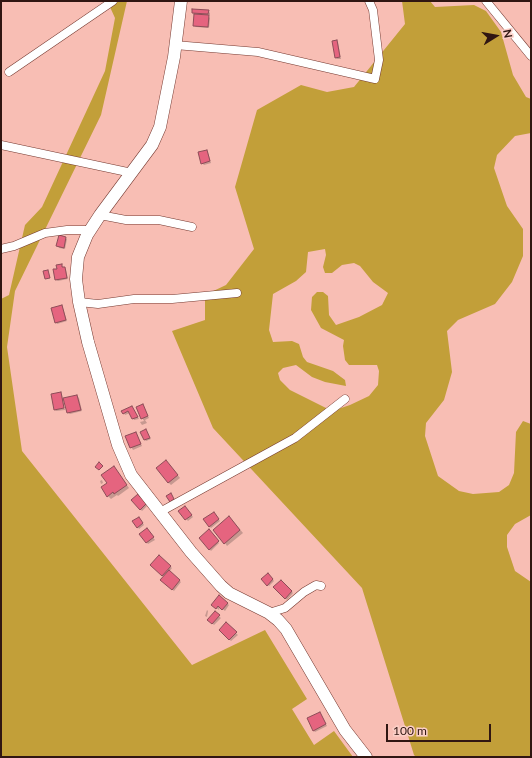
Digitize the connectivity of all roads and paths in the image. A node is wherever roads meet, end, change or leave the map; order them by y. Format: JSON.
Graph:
{"nodes":[{"id":1,"x":113,"y":1,"type":"edge"},
{"id":2,"x":181,"y":1,"type":"edge"},
{"id":3,"x":369,"y":1,"type":"edge"},
{"id":4,"x":486,"y":1,"type":"edge"},
{"id":5,"x":176,"y":45,"type":"junction"},
{"id":6,"x":531,"y":56,"type":"edge"},
{"id":7,"x":9,"y":72,"type":"dead end"},
{"id":8,"x":1,"y":145,"type":"edge"},
{"id":9,"x":132,"y":173,"type":"junction"},
{"id":10,"x":100,"y":215,"type":"junction"},
{"id":11,"x":192,"y":227,"type":"dead end"},
{"id":12,"x":90,"y":230,"type":"junction"},
{"id":13,"x":1,"y":249,"type":"edge"},
{"id":14,"x":237,"y":292,"type":"dead end"},
{"id":15,"x":79,"y":302,"type":"junction"},
{"id":16,"x":345,"y":398,"type":"dead end"},
{"id":17,"x":160,"y":512,"type":"junction"},
{"id":18,"x":321,"y":586,"type":"dead end"},
{"id":19,"x":269,"y":613,"type":"junction"},
{"id":20,"x":366,"y":757,"type":"edge"}],
"edges":[{"from":1,"to":7,"type":"street"},
{"from":2,"to":5,"type":"street"},
{"from":3,"to":5,"type":"street"},
{"from":4,"to":6,"type":"street"},
{"from":5,"to":9,"type":"street"},
{"from":8,"to":9,"type":"street"},
{"from":9,"to":10,"type":"street"},
{"from":10,"to":11,"type":"street"},
{"from":10,"to":12,"type":"street"},
{"from":12,"to":13,"type":"street"},
{"from":12,"to":15,"type":"street"},
{"from":14,"to":15,"type":"street"},
{"from":15,"to":17,"type":"street"},
{"from":16,"to":17,"type":"street"},
{"from":17,"to":19,"type":"street"},
{"from":18,"to":19,"type":"street"},
{"from":19,"to":20,"type":"street"}]}
